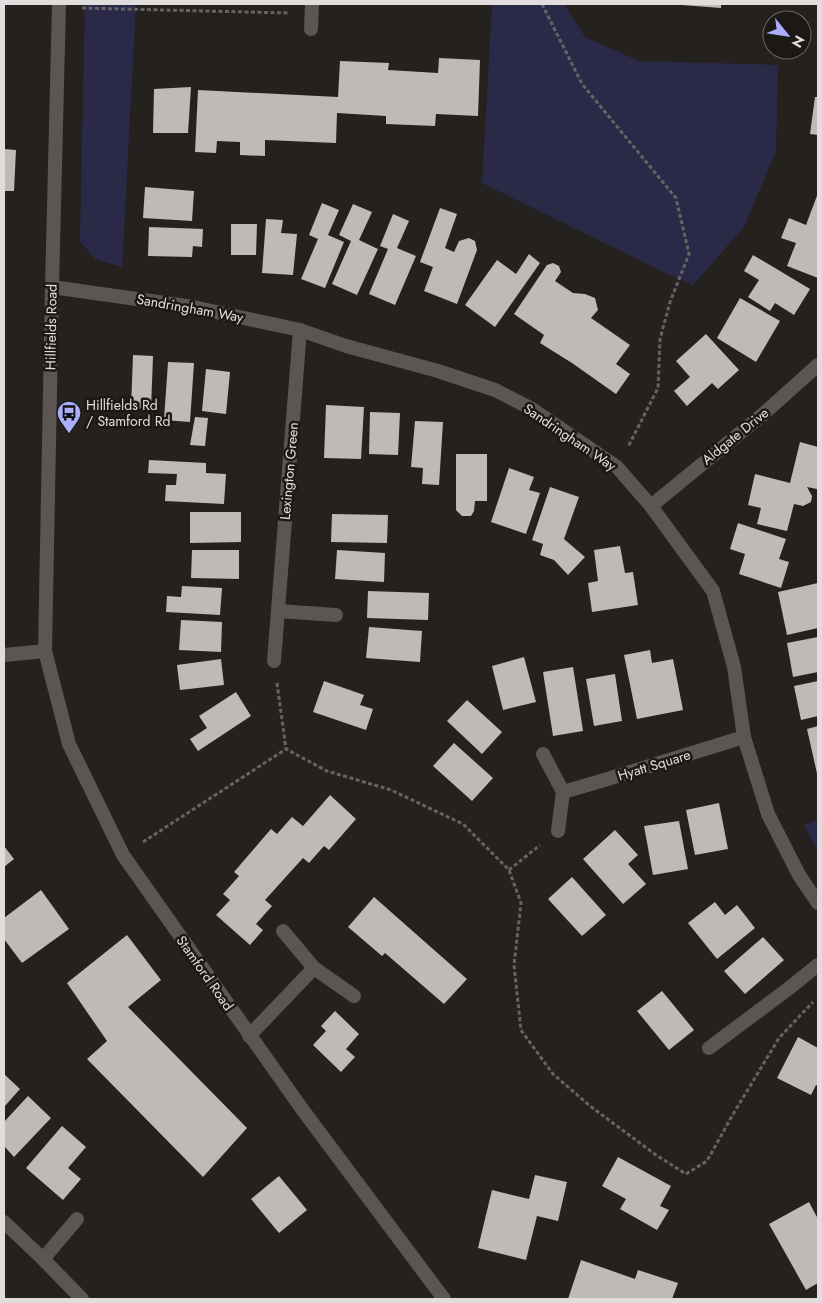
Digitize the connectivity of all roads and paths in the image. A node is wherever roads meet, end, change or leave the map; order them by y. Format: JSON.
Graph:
{"nodes":[{"id":1,"x":542,"y":4,"type":"edge"},
{"id":2,"x":59,"y":5,"type":"edge"},
{"id":3,"x":312,"y":9,"type":"edge"},
{"id":4,"x":311,"y":29,"type":"dead end"},
{"id":5,"x":52,"y":287,"type":"junction"},
{"id":6,"x":300,"y":330,"type":"junction"},
{"id":7,"x":818,"y":365,"type":"edge"},
{"id":8,"x":617,"y":467,"type":"junction"},
{"id":9,"x":651,"y":506,"type":"junction"},
{"id":10,"x":278,"y":611,"type":"junction"},
{"id":11,"x":336,"y":615,"type":"dead end"},
{"id":12,"x":45,"y":651,"type":"junction"},
{"id":13,"x":4,"y":655,"type":"edge"},
{"id":14,"x":274,"y":661,"type":"joint"},
{"id":15,"x":744,"y":738,"type":"junction"},
{"id":16,"x":286,"y":749,"type":"junction"},
{"id":17,"x":543,"y":754,"type":"dead end"},
{"id":18,"x":563,"y":792,"type":"junction"},
{"id":19,"x":558,"y":831,"type":"joint"},
{"id":20,"x":123,"y":856,"type":"junction"},
{"id":21,"x":509,"y":870,"type":"junction"},
{"id":22,"x":818,"y":903,"type":"edge"},
{"id":23,"x":283,"y":931,"type":"dead end"},
{"id":24,"x":818,"y":966,"type":"edge"},
{"id":25,"x":314,"y":968,"type":"junction"},
{"id":26,"x":354,"y":996,"type":"dead end"},
{"id":27,"x":818,"y":996,"type":"edge"},
{"id":28,"x":249,"y":1036,"type":"junction"},
{"id":29,"x":709,"y":1048,"type":"dead end"},
{"id":30,"x":77,"y":1219,"type":"dead end"},
{"id":31,"x":4,"y":1222,"type":"edge"},
{"id":32,"x":43,"y":1259,"type":"junction"},
{"id":33,"x":82,"y":1299,"type":"edge"},
{"id":34,"x":444,"y":1299,"type":"edge"}],
"edges":[{"from":1,"to":8,"type":"path"},
{"from":2,"to":3,"type":"path"},
{"from":2,"to":5,"type":"street","name":"Hillfields Road"},
{"from":3,"to":4,"type":"street"},
{"from":5,"to":6,"type":"street","name":"Sandringham Way"},
{"from":5,"to":12,"type":"street","name":"Hillfields Road"},
{"from":6,"to":8,"type":"street","name":"Sandringham Way"},
{"from":6,"to":10,"type":"street","name":"Lexington Green"},
{"from":7,"to":9,"type":"street","name":"Aldgate Drive"},
{"from":8,"to":9,"type":"street","name":"Sandringham Way"},
{"from":9,"to":15,"type":"street","name":"Sandringham Way"},
{"from":10,"to":11,"type":"street"},
{"from":10,"to":14,"type":"street","name":"Lexington Green"},
{"from":12,"to":13,"type":"street"},
{"from":12,"to":20,"type":"street","name":"Stamford Road"},
{"from":14,"to":16,"type":"path"},
{"from":15,"to":18,"type":"street","name":"Hyatt Square"},
{"from":15,"to":22,"type":"street","name":"Sandringham Way"},
{"from":16,"to":20,"type":"path"},
{"from":16,"to":21,"type":"path"},
{"from":17,"to":18,"type":"street"},
{"from":18,"to":19,"type":"street"},
{"from":19,"to":21,"type":"path"},
{"from":20,"to":28,"type":"street","name":"Stamford Road"},
{"from":21,"to":27,"type":"path"},
{"from":23,"to":25,"type":"street"},
{"from":24,"to":29,"type":"street"},
{"from":25,"to":26,"type":"street"},
{"from":25,"to":28,"type":"street"},
{"from":28,"to":34,"type":"street","name":"Stamford Road"},
{"from":30,"to":32,"type":"street"},
{"from":31,"to":32,"type":"street"},
{"from":32,"to":33,"type":"street"}]}
